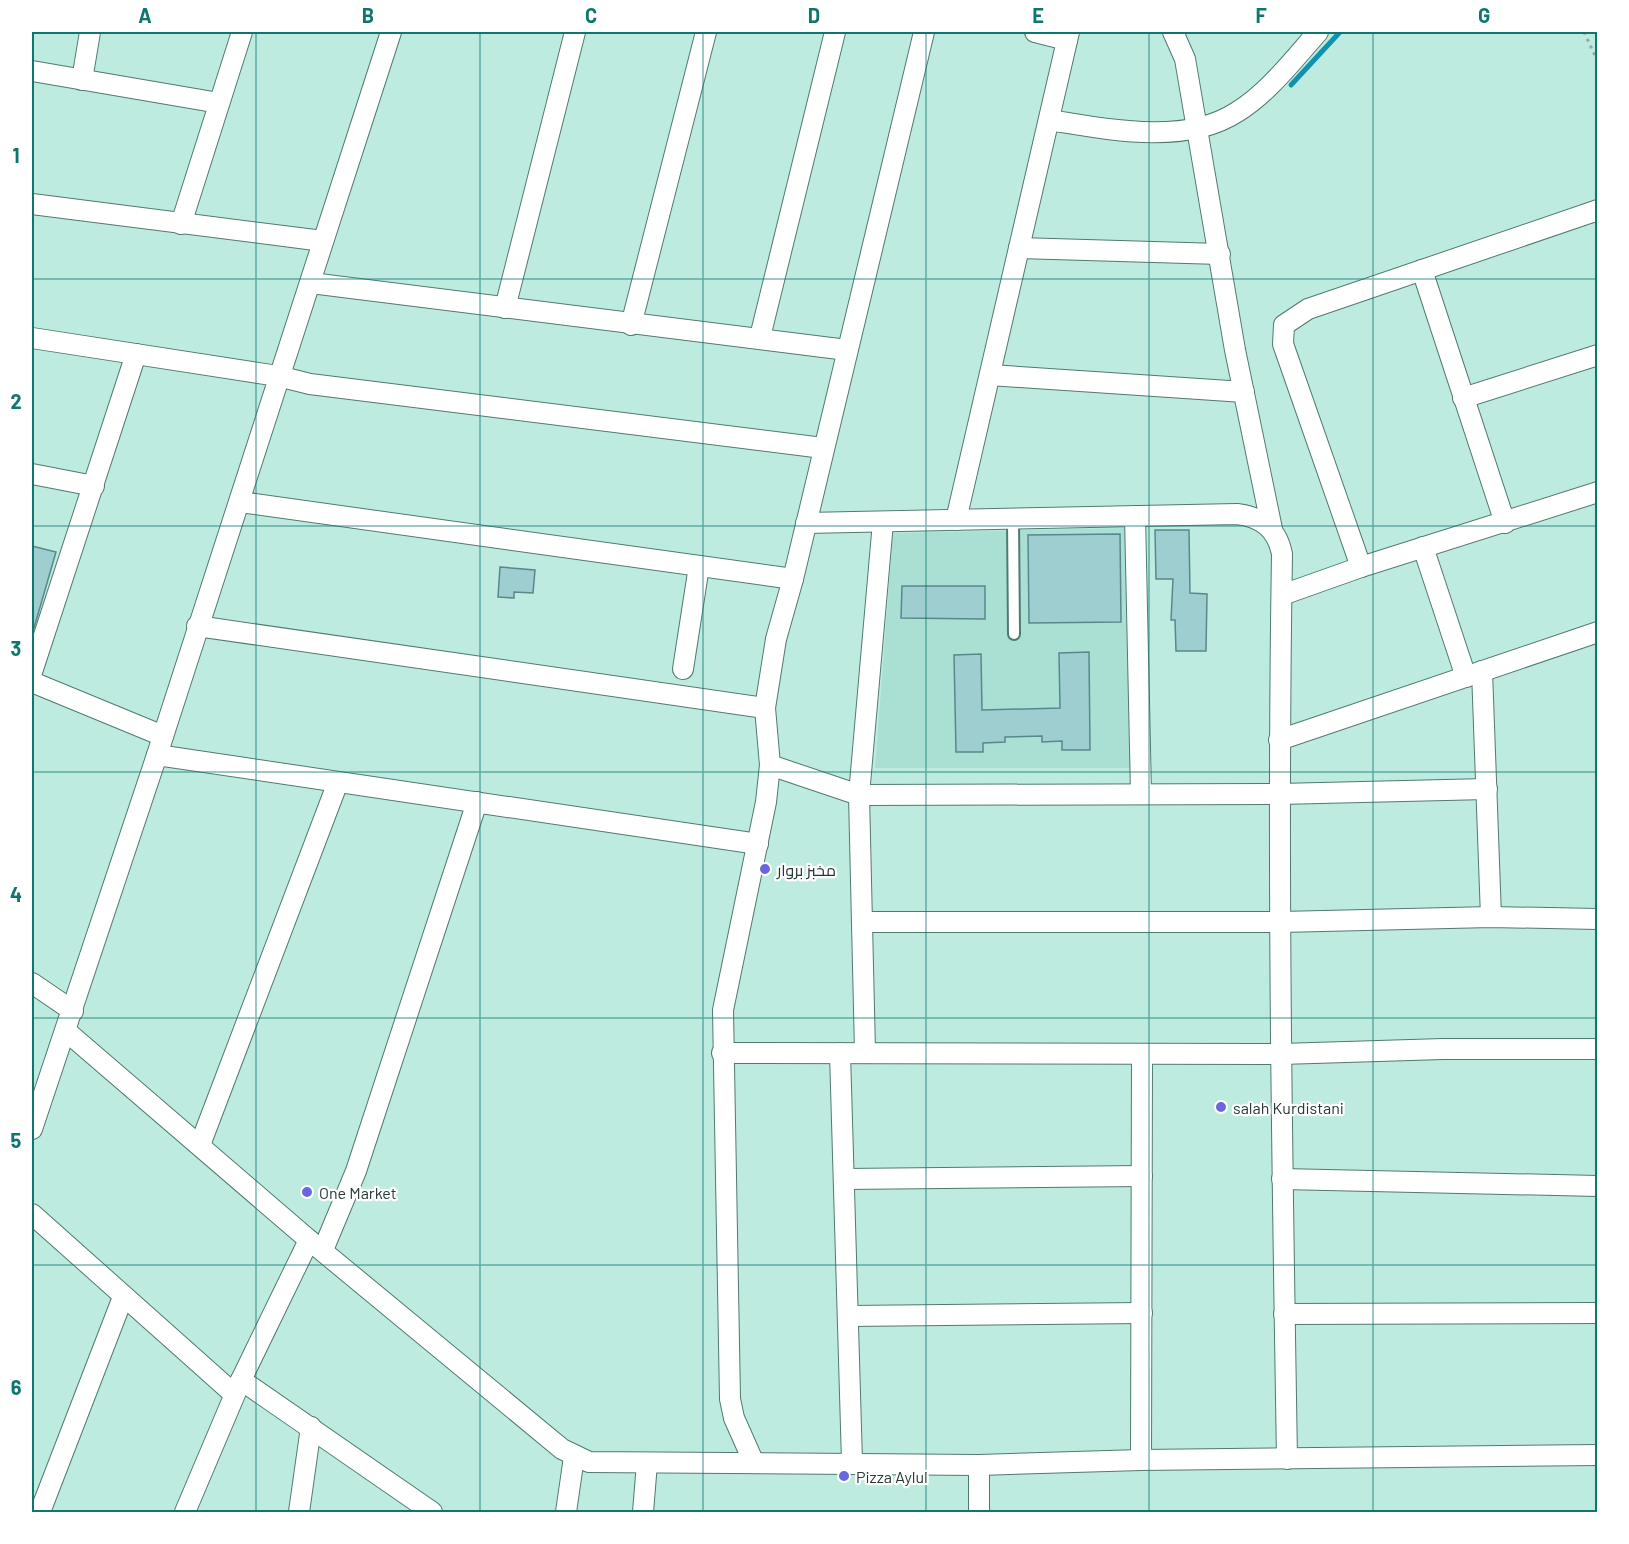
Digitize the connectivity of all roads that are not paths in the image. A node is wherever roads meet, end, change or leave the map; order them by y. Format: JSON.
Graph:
{"nodes":[{"id":1,"x":90,"y":32,"type":"edge"},
{"id":2,"x":242,"y":32,"type":"edge"},
{"id":3,"x":391,"y":32,"type":"edge"},
{"id":4,"x":575,"y":32,"type":"edge"},
{"id":5,"x":706,"y":32,"type":"edge"},
{"id":6,"x":835,"y":32,"type":"edge"},
{"id":7,"x":924,"y":32,"type":"edge"},
{"id":8,"x":1035,"y":32,"type":"edge"},
{"id":9,"x":1173,"y":32,"type":"edge"},
{"id":10,"x":1318,"y":32,"type":"edge"},
{"id":11,"x":1068,"y":36,"type":"edge"},
{"id":12,"x":32,"y":71,"type":"edge"},
{"id":13,"x":82,"y":80,"type":"junction"},
{"id":14,"x":219,"y":103,"type":"junction"},
{"id":15,"x":1049,"y":120,"type":"junction"},
{"id":16,"x":1196,"y":128,"type":"junction"},
{"id":17,"x":32,"y":204,"type":"edge"},
{"id":18,"x":1598,"y":210,"type":"edge"},
{"id":19,"x":181,"y":224,"type":"junction"},
{"id":20,"x":323,"y":241,"type":"junction"},
{"id":21,"x":1019,"y":248,"type":"junction"},
{"id":22,"x":1220,"y":254,"type":"junction"},
{"id":23,"x":1422,"y":270,"type":"junction"},
{"id":24,"x":311,"y":282,"type":"junction"},
{"id":25,"x":505,"y":308,"type":"junction"},
{"id":26,"x":631,"y":325,"type":"junction"},
{"id":27,"x":760,"y":337,"type":"junction"},
{"id":28,"x":32,"y":338,"type":"edge"},
{"id":29,"x":847,"y":350,"type":"junction"},
{"id":30,"x":136,"y":354,"type":"junction"},
{"id":31,"x":1598,"y":355,"type":"edge"},
{"id":32,"x":990,"y":375,"type":"junction"},
{"id":33,"x":278,"y":376,"type":"junction"},
{"id":34,"x":1244,"y":392,"type":"junction"},
{"id":35,"x":1463,"y":398,"type":"junction"},
{"id":36,"x":823,"y":448,"type":"junction"},
{"id":37,"x":32,"y":474,"type":"edge"},
{"id":38,"x":94,"y":486,"type":"junction"},
{"id":39,"x":1598,"y":492,"type":"edge"},
{"id":40,"x":240,"y":502,"type":"junction"},
{"id":41,"x":1135,"y":516,"type":"junction"},
{"id":42,"x":1013,"y":519,"type":"junction"},
{"id":43,"x":956,"y":520,"type":"junction"},
{"id":44,"x":883,"y":522,"type":"junction"},
{"id":45,"x":806,"y":523,"type":"junction"},
{"id":46,"x":1505,"y":523,"type":"junction"},
{"id":47,"x":1272,"y":529,"type":"junction"},
{"id":48,"x":1423,"y":548,"type":"junction"},
{"id":49,"x":699,"y":566,"type":"junction"},
{"id":50,"x":1361,"y":567,"type":"junction"},
{"id":51,"x":793,"y":579,"type":"junction"},
{"id":52,"x":1282,"y":595,"type":"junction"},
{"id":53,"x":197,"y":626,"type":"junction"},
{"id":54,"x":1598,"y":632,"type":"edge"},
{"id":55,"x":1014,"y":634,"type":"dead end"},
{"id":56,"x":37,"y":636,"type":"edge"},
{"id":57,"x":683,"y":669,"type":"dead end"},
{"id":58,"x":32,"y":672,"type":"edge"},
{"id":59,"x":1474,"y":674,"type":"junction"},
{"id":60,"x":32,"y":682,"type":"edge"},
{"id":61,"x":765,"y":708,"type":"junction"},
{"id":62,"x":163,"y":736,"type":"junction"},
{"id":63,"x":1279,"y":740,"type":"junction"},
{"id":64,"x":158,"y":755,"type":"junction"},
{"id":65,"x":770,"y":765,"type":"junction"},
{"id":66,"x":338,"y":782,"type":"junction"},
{"id":67,"x":1487,"y":789,"type":"junction"},
{"id":68,"x":1141,"y":794,"type":"junction"},
{"id":69,"x":1279,"y":794,"type":"junction"},
{"id":70,"x":859,"y":795,"type":"junction"},
{"id":71,"x":477,"y":802,"type":"junction"},
{"id":72,"x":758,"y":844,"type":"junction"},
{"id":73,"x":1491,"y":917,"type":"junction"},
{"id":74,"x":1598,"y":919,"type":"edge"},
{"id":75,"x":862,"y":922,"type":"junction"},
{"id":76,"x":1281,"y":922,"type":"junction"},
{"id":77,"x":32,"y":983,"type":"edge"},
{"id":78,"x":73,"y":1011,"type":"junction"},
{"id":79,"x":66,"y":1031,"type":"junction"},
{"id":80,"x":1598,"y":1049,"type":"edge"},
{"id":81,"x":865,"y":1052,"type":"junction"},
{"id":82,"x":722,"y":1053,"type":"junction"},
{"id":83,"x":840,"y":1053,"type":"junction"},
{"id":84,"x":1142,"y":1054,"type":"junction"},
{"id":85,"x":1281,"y":1054,"type":"junction"},
{"id":86,"x":32,"y":1126,"type":"edge"},
{"id":87,"x":200,"y":1145,"type":"junction"},
{"id":88,"x":1142,"y":1176,"type":"junction"},
{"id":89,"x":844,"y":1179,"type":"junction"},
{"id":90,"x":1282,"y":1179,"type":"junction"},
{"id":91,"x":1598,"y":1186,"type":"edge"},
{"id":92,"x":32,"y":1214,"type":"edge"},
{"id":93,"x":316,"y":1245,"type":"junction"},
{"id":94,"x":123,"y":1297,"type":"junction"},
{"id":95,"x":1142,"y":1313,"type":"junction"},
{"id":96,"x":1598,"y":1313,"type":"edge"},
{"id":97,"x":1284,"y":1314,"type":"junction"},
{"id":98,"x":848,"y":1316,"type":"junction"},
{"id":99,"x":238,"y":1387,"type":"junction"},
{"id":100,"x":311,"y":1427,"type":"junction"},
{"id":101,"x":1598,"y":1455,"type":"edge"},
{"id":102,"x":574,"y":1457,"type":"junction"},
{"id":103,"x":1287,"y":1459,"type":"junction"},
{"id":104,"x":1141,"y":1460,"type":"junction"},
{"id":105,"x":852,"y":1462,"type":"junction"},
{"id":106,"x":647,"y":1463,"type":"junction"},
{"id":107,"x":754,"y":1463,"type":"junction"},
{"id":108,"x":979,"y":1465,"type":"junction"},
{"id":109,"x":40,"y":1512,"type":"edge"},
{"id":110,"x":185,"y":1512,"type":"edge"},
{"id":111,"x":299,"y":1512,"type":"edge"},
{"id":112,"x":432,"y":1512,"type":"edge"},
{"id":113,"x":566,"y":1512,"type":"edge"},
{"id":114,"x":643,"y":1512,"type":"edge"},
{"id":115,"x":979,"y":1512,"type":"edge"}],
"edges":[{"from":1,"to":13,"type":"street"},
{"from":2,"to":14,"type":"street"},
{"from":3,"to":20,"type":"street"},
{"from":4,"to":25,"type":"street"},
{"from":5,"to":26,"type":"street"},
{"from":6,"to":27,"type":"street"},
{"from":7,"to":29,"type":"street"},
{"from":8,"to":11,"type":"street"},
{"from":9,"to":16,"type":"street"},
{"from":10,"to":16,"type":"street"},
{"from":11,"to":15,"type":"street"},
{"from":12,"to":13,"type":"street"},
{"from":13,"to":14,"type":"street"},
{"from":14,"to":19,"type":"street"},
{"from":15,"to":16,"type":"street"},
{"from":15,"to":21,"type":"street"},
{"from":16,"to":22,"type":"street"},
{"from":17,"to":19,"type":"street"},
{"from":18,"to":23,"type":"street"},
{"from":19,"to":20,"type":"street"},
{"from":20,"to":24,"type":"street"},
{"from":21,"to":22,"type":"street"},
{"from":21,"to":32,"type":"street"},
{"from":22,"to":34,"type":"street"},
{"from":23,"to":35,"type":"street"},
{"from":23,"to":50,"type":"street"},
{"from":24,"to":25,"type":"street"},
{"from":24,"to":33,"type":"street"},
{"from":25,"to":26,"type":"street"},
{"from":26,"to":27,"type":"street"},
{"from":27,"to":29,"type":"street"},
{"from":28,"to":30,"type":"street"},
{"from":29,"to":36,"type":"street"},
{"from":30,"to":33,"type":"street"},
{"from":30,"to":38,"type":"street"},
{"from":31,"to":35,"type":"street"},
{"from":32,"to":34,"type":"street"},
{"from":32,"to":43,"type":"street"},
{"from":33,"to":36,"type":"street"},
{"from":33,"to":40,"type":"street"},
{"from":34,"to":47,"type":"street"},
{"from":35,"to":46,"type":"street"},
{"from":36,"to":45,"type":"street"},
{"from":37,"to":38,"type":"street"},
{"from":38,"to":56,"type":"street"},
{"from":39,"to":46,"type":"street"},
{"from":40,"to":49,"type":"street"},
{"from":40,"to":53,"type":"street"},
{"from":41,"to":42,"type":"street"},
{"from":41,"to":47,"type":"street"},
{"from":41,"to":68,"type":"street"},
{"from":42,"to":43,"type":"street"},
{"from":42,"to":55,"type":"lane"},
{"from":43,"to":44,"type":"street"},
{"from":44,"to":45,"type":"street"},
{"from":44,"to":70,"type":"street"},
{"from":45,"to":51,"type":"street"},
{"from":46,"to":48,"type":"street"},
{"from":47,"to":52,"type":"street"},
{"from":48,"to":50,"type":"street"},
{"from":48,"to":59,"type":"street"},
{"from":49,"to":51,"type":"street"},
{"from":49,"to":57,"type":"street"},
{"from":50,"to":52,"type":"street"},
{"from":51,"to":61,"type":"street"},
{"from":52,"to":63,"type":"street"},
{"from":53,"to":61,"type":"street"},
{"from":53,"to":62,"type":"street"},
{"from":54,"to":59,"type":"street"},
{"from":56,"to":58,"type":"street"},
{"from":59,"to":63,"type":"street"},
{"from":59,"to":67,"type":"street"},
{"from":60,"to":62,"type":"street"},
{"from":61,"to":65,"type":"street"},
{"from":62,"to":64,"type":"street"},
{"from":63,"to":69,"type":"street"},
{"from":64,"to":66,"type":"street"},
{"from":64,"to":78,"type":"street"},
{"from":65,"to":70,"type":"street"},
{"from":65,"to":72,"type":"street"},
{"from":66,"to":71,"type":"street"},
{"from":66,"to":87,"type":"street"},
{"from":67,"to":69,"type":"street"},
{"from":67,"to":73,"type":"street"},
{"from":68,"to":69,"type":"street"},
{"from":68,"to":70,"type":"street"},
{"from":69,"to":76,"type":"street"},
{"from":70,"to":75,"type":"street"},
{"from":71,"to":72,"type":"street"},
{"from":71,"to":93,"type":"street"},
{"from":72,"to":82,"type":"street"},
{"from":73,"to":74,"type":"street"},
{"from":73,"to":76,"type":"street"},
{"from":75,"to":76,"type":"street"},
{"from":75,"to":81,"type":"street"},
{"from":76,"to":85,"type":"street"},
{"from":77,"to":78,"type":"street"},
{"from":78,"to":79,"type":"street"},
{"from":79,"to":86,"type":"street"},
{"from":79,"to":87,"type":"street"},
{"from":80,"to":85,"type":"street"},
{"from":81,"to":83,"type":"street"},
{"from":81,"to":84,"type":"street"},
{"from":82,"to":83,"type":"street"},
{"from":82,"to":107,"type":"street"},
{"from":83,"to":89,"type":"street"},
{"from":84,"to":85,"type":"street"},
{"from":84,"to":88,"type":"street"},
{"from":85,"to":90,"type":"street"},
{"from":87,"to":93,"type":"street"},
{"from":88,"to":89,"type":"street"},
{"from":88,"to":95,"type":"street"},
{"from":89,"to":98,"type":"street"},
{"from":90,"to":91,"type":"street"},
{"from":90,"to":97,"type":"street"},
{"from":92,"to":94,"type":"street"},
{"from":93,"to":99,"type":"street"},
{"from":93,"to":102,"type":"street"},
{"from":94,"to":99,"type":"street"},
{"from":94,"to":109,"type":"street"},
{"from":95,"to":98,"type":"street"},
{"from":95,"to":104,"type":"street"},
{"from":96,"to":97,"type":"street"},
{"from":97,"to":103,"type":"street"},
{"from":98,"to":105,"type":"street"},
{"from":99,"to":100,"type":"street"},
{"from":99,"to":110,"type":"street"},
{"from":100,"to":111,"type":"street"},
{"from":100,"to":112,"type":"street"},
{"from":101,"to":103,"type":"street"},
{"from":102,"to":106,"type":"street"},
{"from":102,"to":113,"type":"street"},
{"from":103,"to":104,"type":"street"},
{"from":104,"to":108,"type":"street"},
{"from":105,"to":107,"type":"street"},
{"from":105,"to":108,"type":"street"},
{"from":106,"to":107,"type":"street"},
{"from":106,"to":114,"type":"street"},
{"from":108,"to":115,"type":"street"}]}
